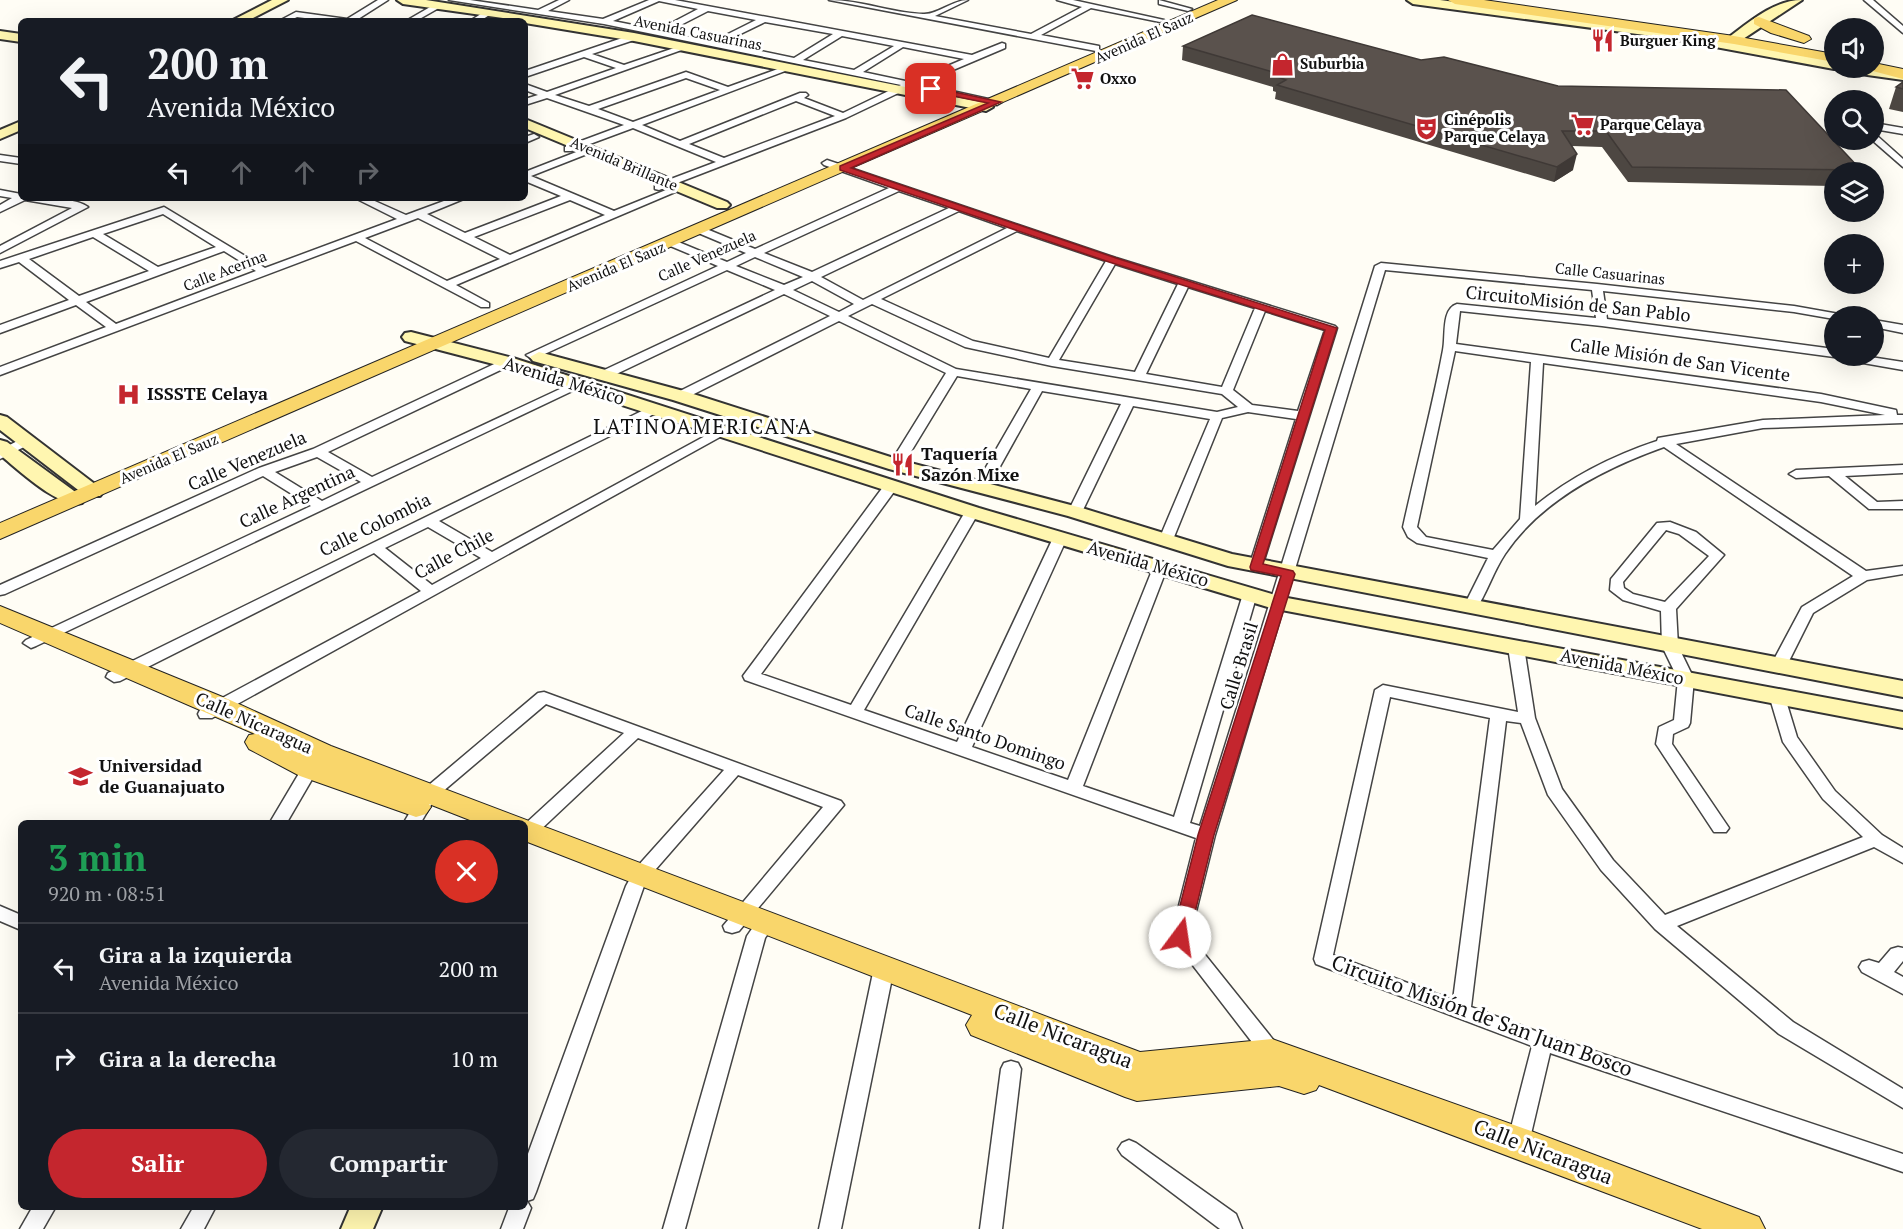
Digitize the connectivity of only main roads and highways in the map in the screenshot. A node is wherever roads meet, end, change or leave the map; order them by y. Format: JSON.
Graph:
{"nodes":[{"id":1,"x":1230,"y":0,"type":"edge"},
{"id":2,"x":1455,"y":0,"type":"edge"},
{"id":3,"x":1540,"y":0,"type":"edge"},
{"id":4,"x":1198,"y":7,"type":"edge"},
{"id":5,"x":1824,"y":43,"type":"edge"},
{"id":6,"x":1105,"y":47,"type":"junction"},
{"id":7,"x":1884,"y":55,"type":"edge"},
{"id":8,"x":1824,"y":56,"type":"edge"},
{"id":9,"x":1903,"y":60,"type":"edge"},
{"id":10,"x":1884,"y":70,"type":"edge"},
{"id":11,"x":1903,"y":75,"type":"edge"},
{"id":12,"x":835,"y":165,"type":"junction"},
{"id":13,"x":441,"y":336,"type":"junction"},
{"id":14,"x":411,"y":337,"type":"road end"},
{"id":15,"x":76,"y":491,"type":"junction"},
{"id":16,"x":0,"y":515,"type":"edge"},
{"id":17,"x":0,"y":532,"type":"edge"},
{"id":18,"x":0,"y":614,"type":"edge"},
{"id":19,"x":0,"y":630,"type":"edge"},
{"id":20,"x":41,"y":639,"type":"junction"},
{"id":21,"x":213,"y":710,"type":"junction"},
{"id":22,"x":420,"y":809,"type":"edge"},
{"id":23,"x":451,"y":820,"type":"edge"},
{"id":24,"x":465,"y":820,"type":"edge"},
{"id":25,"x":528,"y":836,"type":"edge"},
{"id":26,"x":1517,"y":1147,"type":"junction"},
{"id":27,"x":1708,"y":1229,"type":"edge"},
{"id":28,"x":1746,"y":1229,"type":"edge"}],
"edges":[{"from":1,"to":4,"type":"main road","name":"Avenida El Sauz"},
{"from":2,"to":8,"type":"main road"},
{"from":3,"to":5,"type":"main road"},
{"from":4,"to":6,"type":"main road","name":"Avenida El Sauz"},
{"from":4,"to":6,"type":"main road","name":"Avenida El Sauz"},
{"from":6,"to":12,"type":"main road","name":"Avenida El Sauz"},
{"from":7,"to":9,"type":"main road"},
{"from":10,"to":11,"type":"main road"},
{"from":12,"to":13,"type":"main road","name":"Avenida El Sauz"},
{"from":12,"to":13,"type":"main road","name":"Avenida El Sauz"},
{"from":13,"to":15,"type":"main road","name":"Avenida El Sauz"},
{"from":14,"to":15,"type":"main road","name":"Avenida El Sauz"},
{"from":15,"to":16,"type":"main road","name":"Avenida El Sauz"},
{"from":15,"to":17,"type":"main road","name":"Avenida El Sauz"},
{"from":18,"to":20,"type":"main road","name":"Calle Nicaragua"},
{"from":19,"to":20,"type":"main road","name":"Calle Nicaragua"},
{"from":20,"to":21,"type":"main road","name":"Calle Nicaragua"},
{"from":21,"to":22,"type":"main road","name":"Calle Nicaragua"},
{"from":21,"to":22,"type":"main road","name":"Calle Nicaragua"},
{"from":22,"to":23,"type":"main road","name":"Calle Nicaragua"},
{"from":22,"to":24,"type":"main road","name":"Calle Nicaragua"},
{"from":25,"to":26,"type":"main road","name":"Calle Nicaragua"},
{"from":26,"to":27,"type":"main road","name":"Calle Nicaragua"},
{"from":26,"to":28,"type":"main road","name":"Calle Nicaragua"}]}
